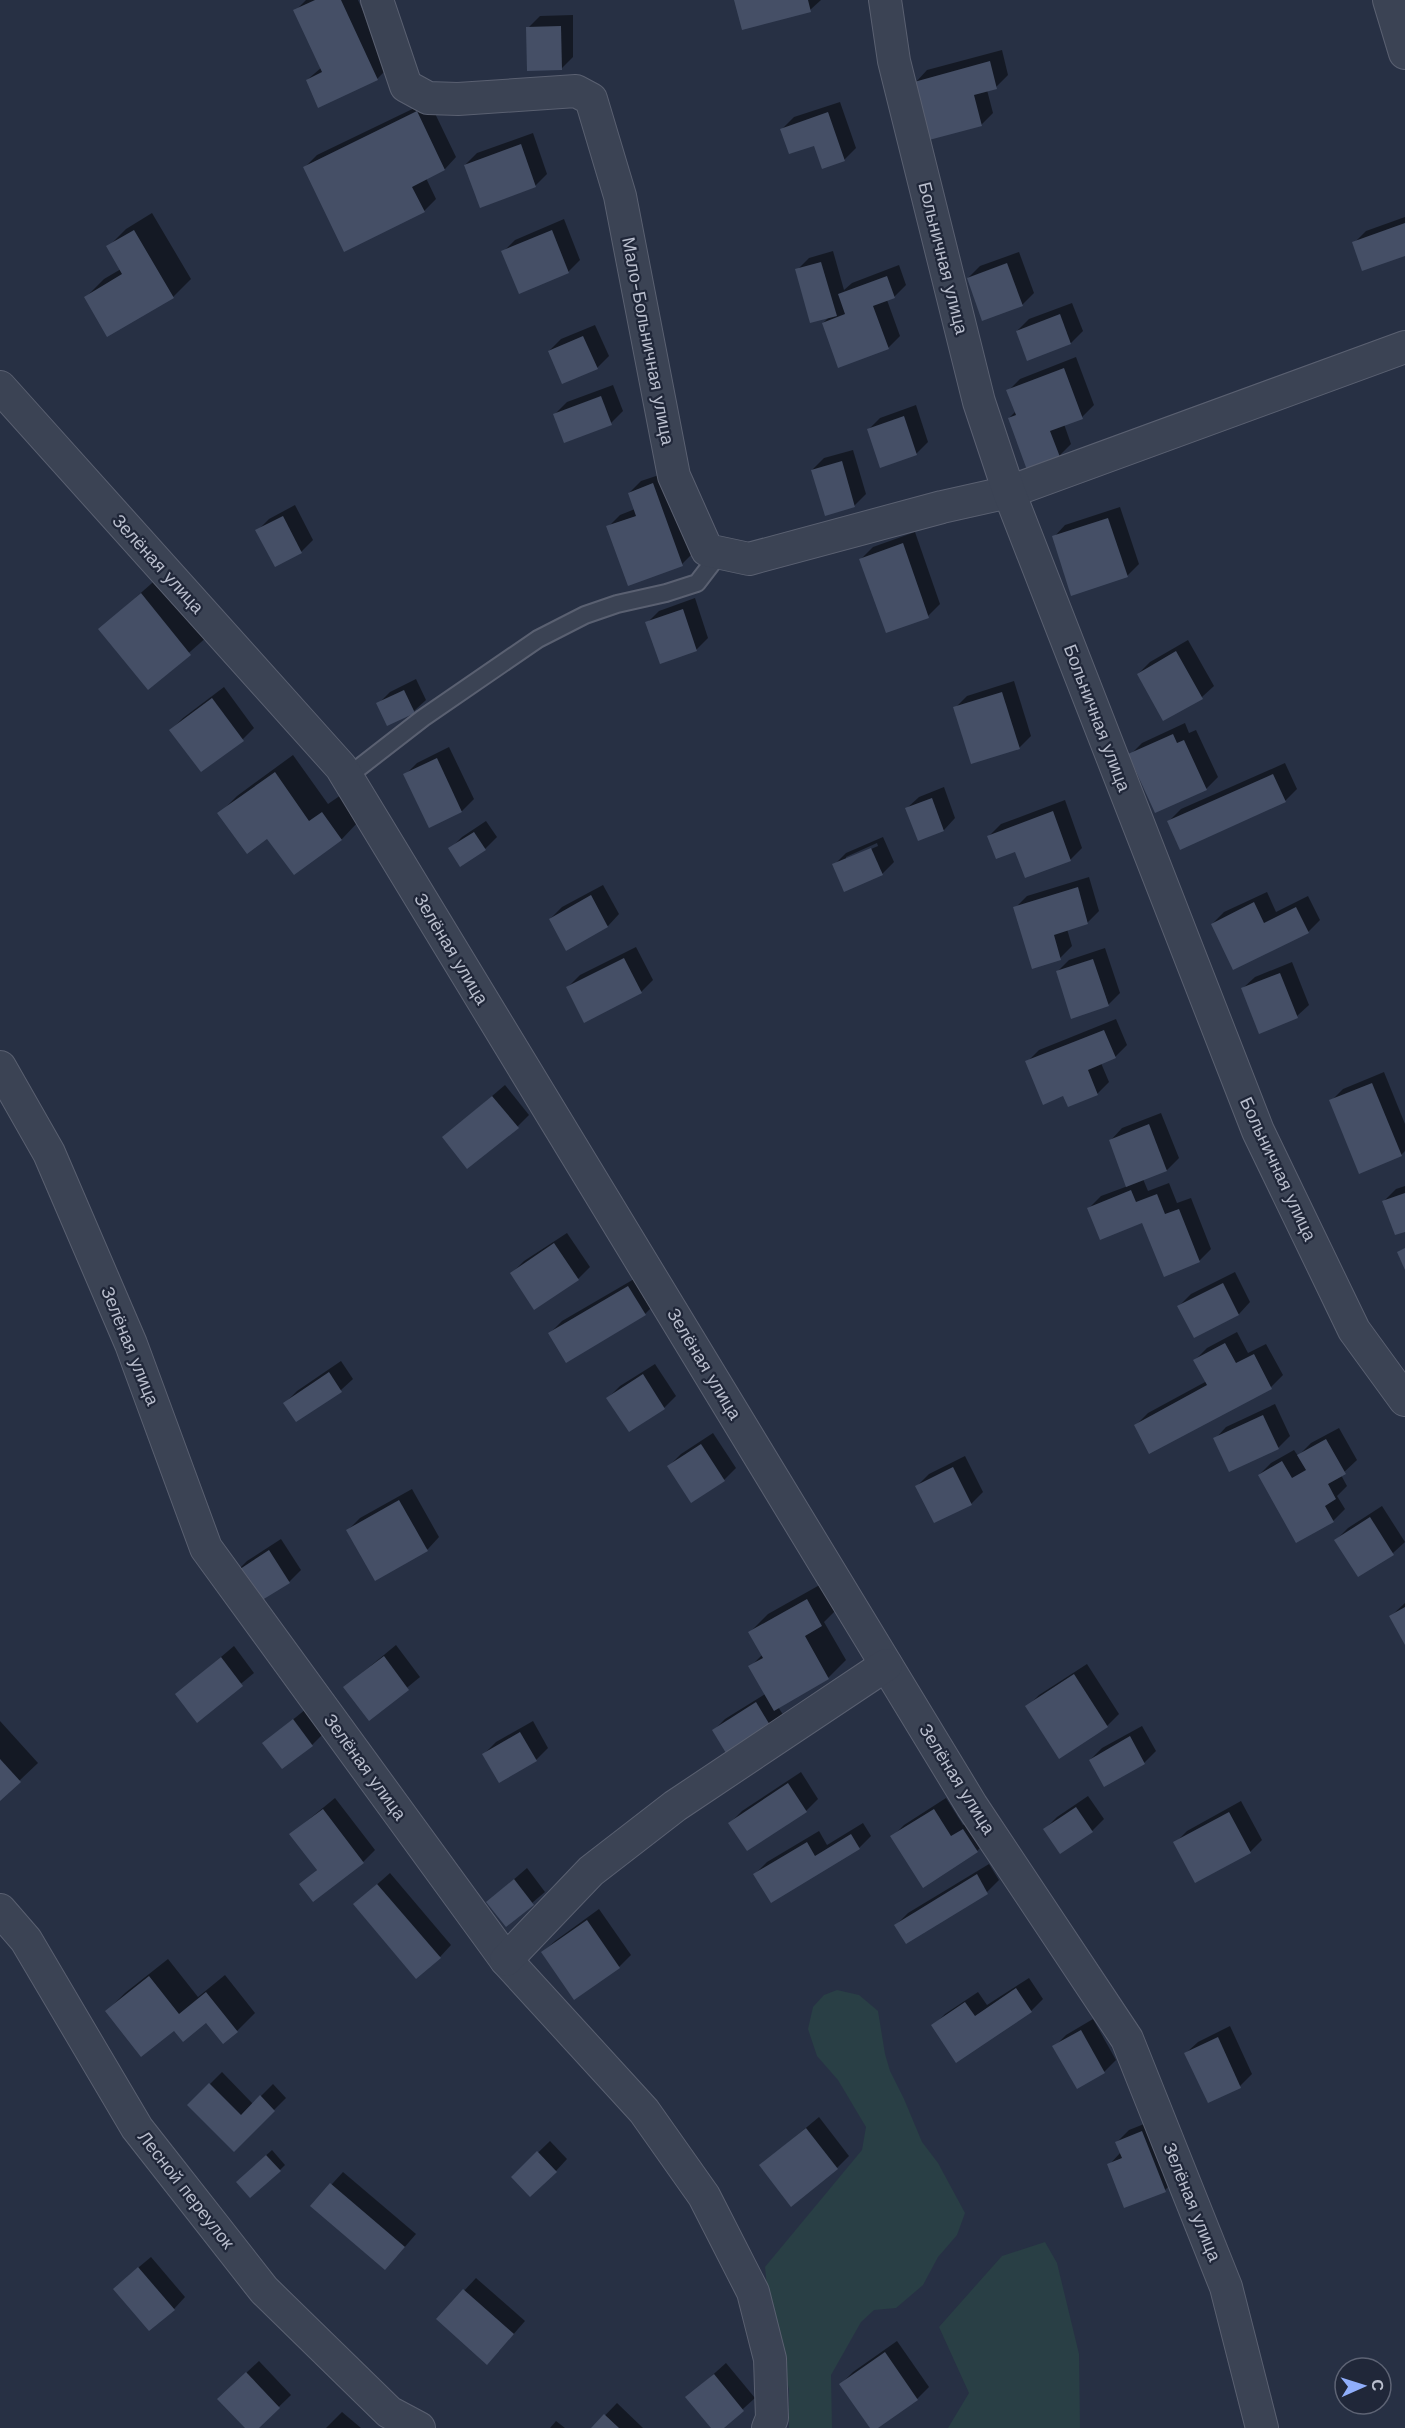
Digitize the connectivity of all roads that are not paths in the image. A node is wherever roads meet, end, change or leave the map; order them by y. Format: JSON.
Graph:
{"nodes":[{"id":1,"x":377,"y":0,"type":"edge"},
{"id":2,"x":885,"y":0,"type":"edge"},
{"id":3,"x":1389,"y":0,"type":"edge"},
{"id":4,"x":1405,"y":53,"type":"edge"},
{"id":5,"x":1405,"y":347,"type":"edge"},
{"id":6,"x":0,"y":387,"type":"edge"},
{"id":7,"x":1009,"y":492,"type":"junction"},
{"id":8,"x":720,"y":553,"type":"junction"},
{"id":9,"x":347,"y":777,"type":"junction"},
{"id":10,"x":0,"y":1067,"type":"edge"},
{"id":11,"x":1405,"y":1400,"type":"edge"},
{"id":12,"x":886,"y":1665,"type":"junction"},
{"id":13,"x":0,"y":1910,"type":"edge"},
{"id":14,"x":506,"y":1960,"type":"junction"},
{"id":15,"x":419,"y":2428,"type":"edge"},
{"id":16,"x":768,"y":2428,"type":"edge"},
{"id":17,"x":1262,"y":2428,"type":"edge"}],
"edges":[{"from":1,"to":8,"type":"street","name":"Мало-Больничная улица"},
{"from":2,"to":7,"type":"street","name":"Больничная улица"},
{"from":3,"to":4,"type":"street"},
{"from":5,"to":7,"type":"street"},
{"from":6,"to":9,"type":"street","name":"Зелёная улица"},
{"from":7,"to":8,"type":"street"},
{"from":7,"to":11,"type":"street","name":"Больничная улица"},
{"from":8,"to":9,"type":"lane"},
{"from":9,"to":12,"type":"street","name":"Зелёная улица"},
{"from":10,"to":14,"type":"street","name":"Зелёная улица"},
{"from":12,"to":14,"type":"street"},
{"from":12,"to":17,"type":"street","name":"Зелёная улица"},
{"from":13,"to":15,"type":"street","name":"Лесной переулок"},
{"from":14,"to":16,"type":"street","name":"Зелёная улица"}]}
